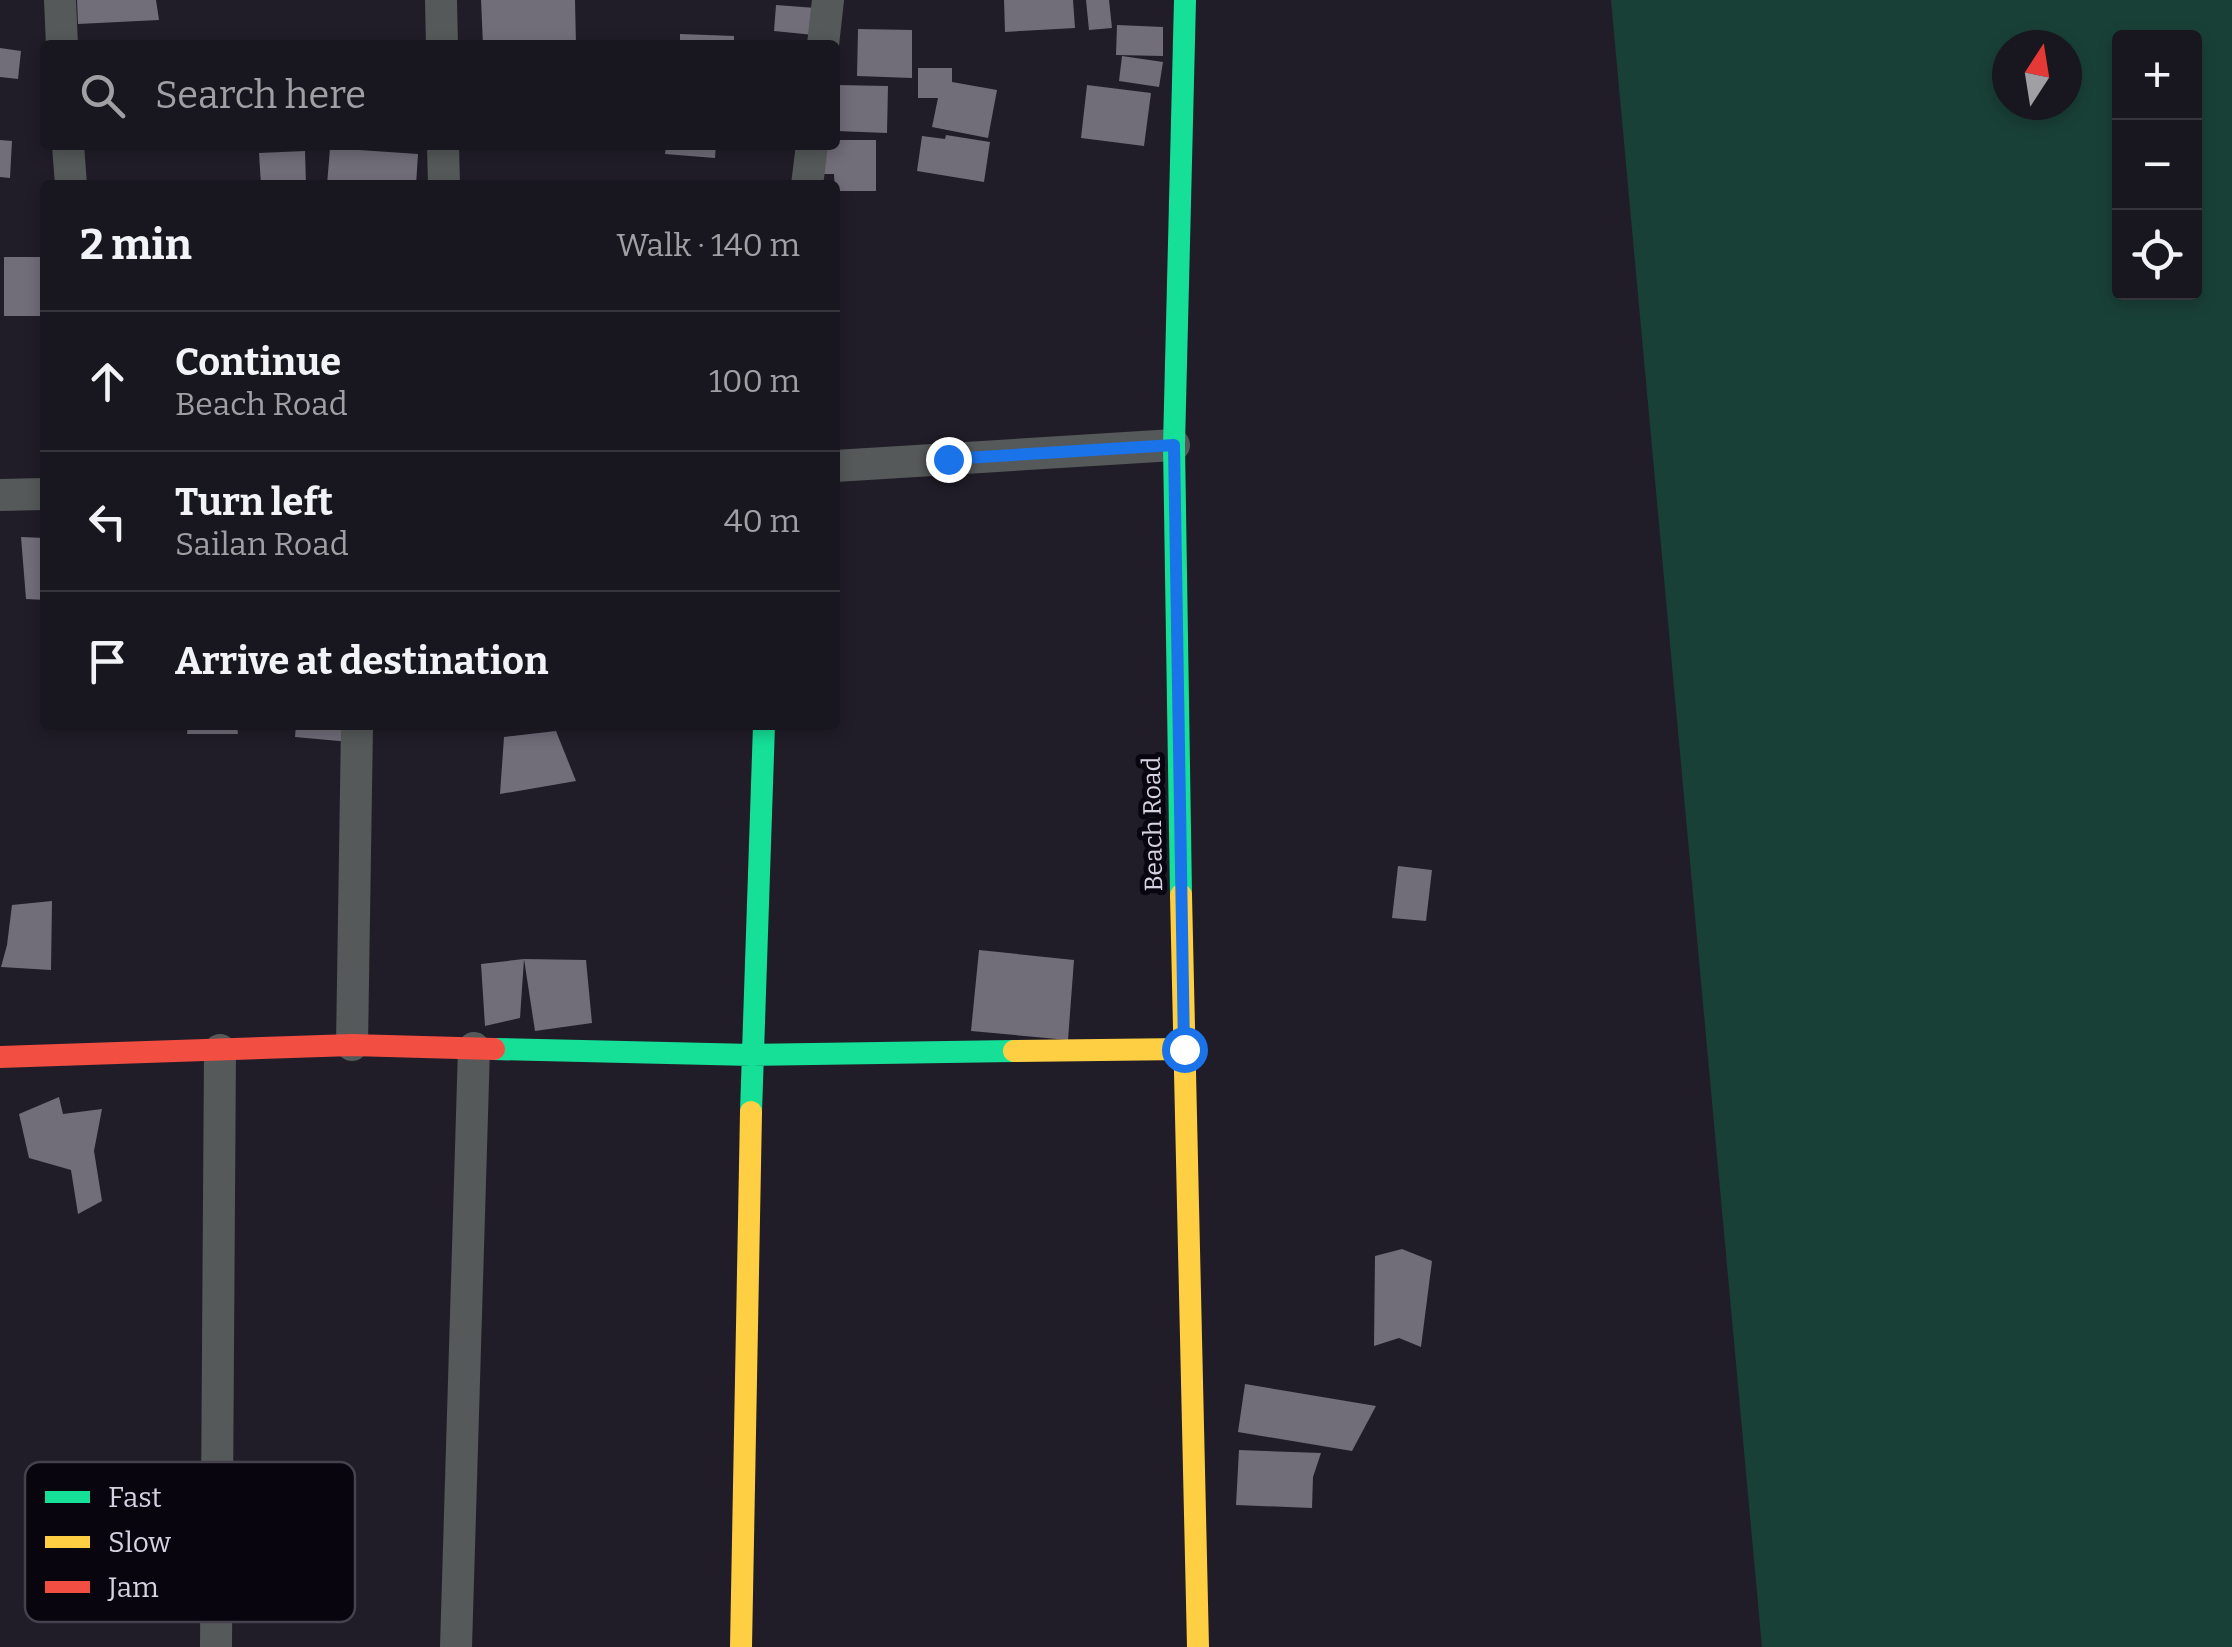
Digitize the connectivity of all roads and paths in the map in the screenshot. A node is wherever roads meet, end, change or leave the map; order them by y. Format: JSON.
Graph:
{"nodes":[{"id":1,"x":60,"y":0,"type":"edge"},
{"id":2,"x":441,"y":0,"type":"edge"},
{"id":3,"x":828,"y":0,"type":"edge"},
{"id":4,"x":1186,"y":0,"type":"edge"},
{"id":5,"x":62,"y":40,"type":"edge"},
{"id":6,"x":442,"y":40,"type":"edge"},
{"id":7,"x":824,"y":40,"type":"edge"},
{"id":8,"x":68,"y":150,"type":"edge"},
{"id":9,"x":444,"y":150,"type":"edge"},
{"id":10,"x":811,"y":150,"type":"edge"},
{"id":11,"x":71,"y":180,"type":"edge"},
{"id":12,"x":444,"y":180,"type":"edge"},
{"id":13,"x":808,"y":180,"type":"edge"},
{"id":14,"x":1174,"y":445,"type":"junction"},
{"id":15,"x":840,"y":466,"type":"edge"},
{"id":16,"x":40,"y":494,"type":"edge"},
{"id":17,"x":0,"y":496,"type":"edge"},
{"id":18,"x":357,"y":730,"type":"edge"},
{"id":19,"x":764,"y":730,"type":"edge"},
{"id":20,"x":352,"y":1046,"type":"junction"},
{"id":21,"x":474,"y":1048,"type":"junction"},
{"id":22,"x":1184,"y":1049,"type":"junction"},
{"id":23,"x":220,"y":1050,"type":"junction"},
{"id":24,"x":752,"y":1055,"type":"junction"},
{"id":25,"x":0,"y":1057,"type":"edge"},
{"id":26,"x":217,"y":1462,"type":"edge"},
{"id":27,"x":216,"y":1622,"type":"edge"},
{"id":28,"x":216,"y":1647,"type":"edge"},
{"id":29,"x":456,"y":1647,"type":"edge"},
{"id":30,"x":741,"y":1647,"type":"edge"},
{"id":31,"x":1198,"y":1647,"type":"edge"}],
"edges":[{"from":1,"to":5,"type":"street"},
{"from":2,"to":6,"type":"street"},
{"from":3,"to":7,"type":"street"},
{"from":4,"to":14,"type":"street","name":"Beach Road"},
{"from":8,"to":11,"type":"street"},
{"from":9,"to":12,"type":"street"},
{"from":10,"to":13,"type":"street"},
{"from":14,"to":15,"type":"street"},
{"from":14,"to":22,"type":"street","name":"Beach Road"},
{"from":16,"to":17,"type":"street"},
{"from":18,"to":20,"type":"street"},
{"from":19,"to":24,"type":"street"},
{"from":20,"to":21,"type":"street"},
{"from":20,"to":23,"type":"street"},
{"from":21,"to":24,"type":"street"},
{"from":21,"to":29,"type":"street"},
{"from":22,"to":24,"type":"street"},
{"from":22,"to":31,"type":"street","name":"Beach Road"},
{"from":23,"to":25,"type":"street"},
{"from":23,"to":26,"type":"street"},
{"from":24,"to":30,"type":"street"},
{"from":27,"to":28,"type":"street"}]}
